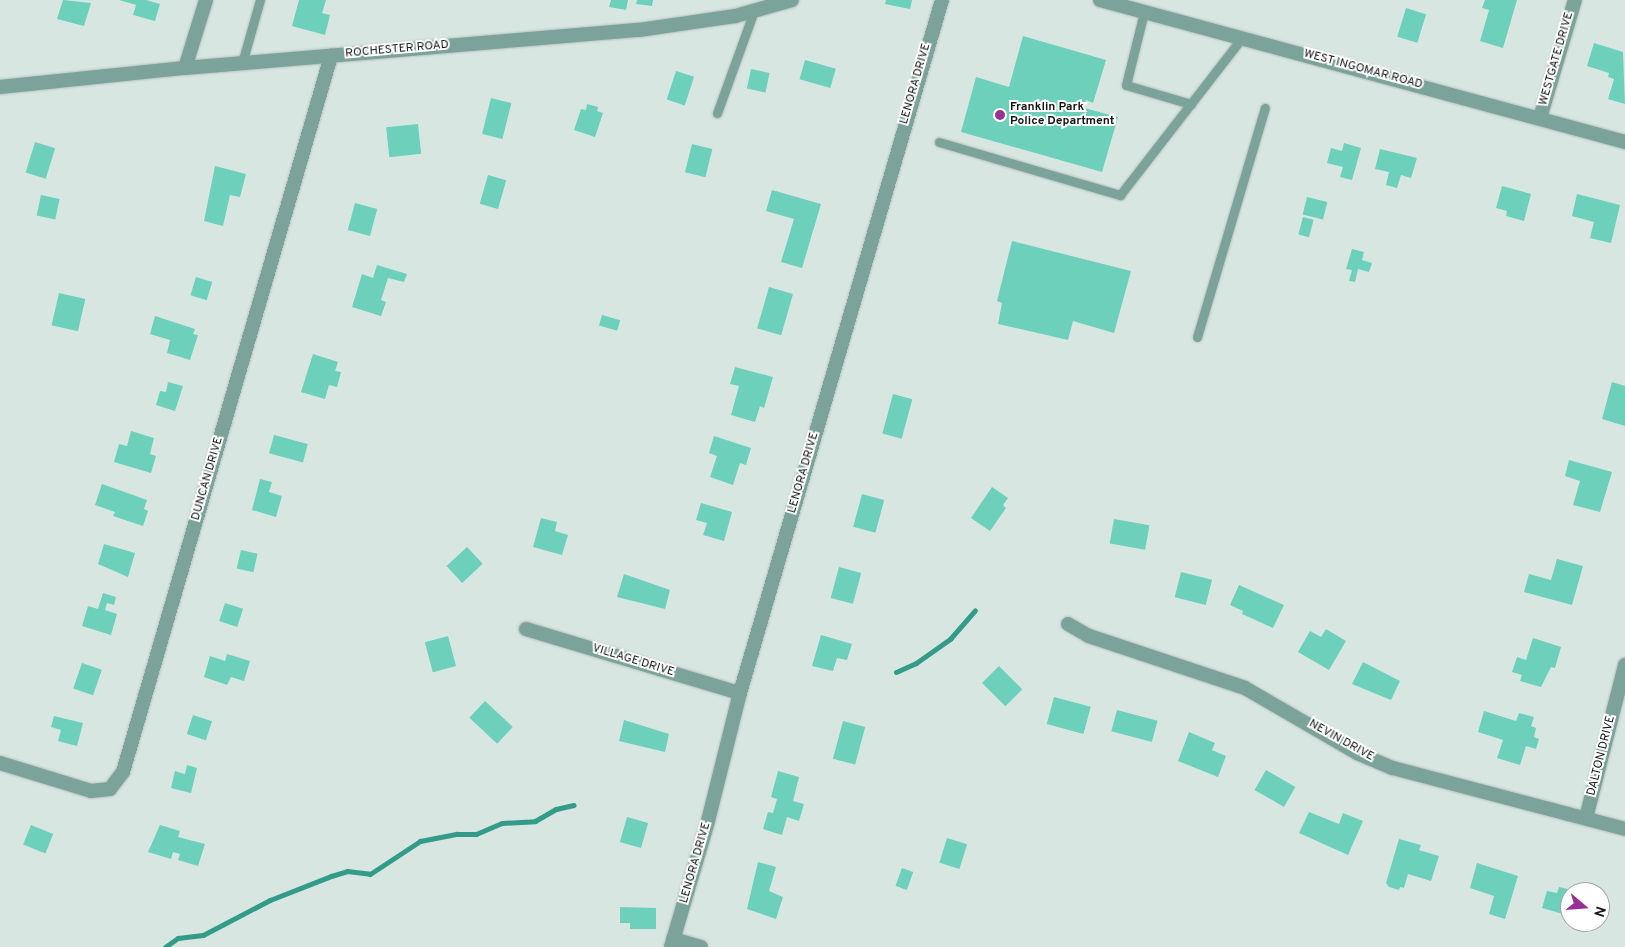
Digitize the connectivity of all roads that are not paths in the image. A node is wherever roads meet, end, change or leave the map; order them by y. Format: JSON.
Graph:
{"nodes":[{"id":1,"x":206,"y":0,"type":"edge"},
{"id":2,"x":260,"y":0,"type":"edge"},
{"id":3,"x":792,"y":0,"type":"edge"},
{"id":4,"x":942,"y":0,"type":"edge"},
{"id":5,"x":1100,"y":0,"type":"edge"},
{"id":6,"x":1575,"y":0,"type":"edge"},
{"id":7,"x":754,"y":11,"type":"junction"},
{"id":8,"x":1144,"y":12,"type":"junction"},
{"id":9,"x":1242,"y":38,"type":"junction"},
{"id":10,"x":331,"y":56,"type":"junction"},
{"id":11,"x":242,"y":63,"type":"junction"},
{"id":12,"x":185,"y":68,"type":"junction"},
{"id":13,"x":0,"y":87,"type":"edge"},
{"id":14,"x":1191,"y":104,"type":"junction"},
{"id":15,"x":1265,"y":108,"type":"dead end"},
{"id":16,"x":717,"y":113,"type":"dead end"},
{"id":17,"x":1540,"y":118,"type":"junction"},
{"id":18,"x":939,"y":142,"type":"dead end"},
{"id":19,"x":1625,"y":142,"type":"edge"},
{"id":20,"x":1198,"y":337,"type":"dead end"},
{"id":21,"x":1068,"y":624,"type":"dead end"},
{"id":22,"x":526,"y":629,"type":"dead end"},
{"id":23,"x":1625,"y":664,"type":"edge"},
{"id":24,"x":740,"y":693,"type":"junction"},
{"id":25,"x":0,"y":763,"type":"edge"},
{"id":26,"x":1586,"y":818,"type":"junction"},
{"id":27,"x":1625,"y":829,"type":"edge"},
{"id":28,"x":672,"y":943,"type":"edge"},
{"id":29,"x":701,"y":947,"type":"edge"}],
"edges":[{"from":1,"to":12,"type":"street"},
{"from":2,"to":11,"type":"lane"},
{"from":3,"to":7,"type":"street","name":"ROCHESTER ROAD"},
{"from":4,"to":24,"type":"street","name":"LENORA DRIVE"},
{"from":5,"to":8,"type":"street","name":"WEST INGOMAR ROAD"},
{"from":6,"to":17,"type":"street","name":"WESTGATE DRIVE"},
{"from":7,"to":10,"type":"street","name":"ROCHESTER ROAD"},
{"from":7,"to":16,"type":"lane"},
{"from":8,"to":9,"type":"street","name":"WEST INGOMAR ROAD"},
{"from":8,"to":14,"type":"lane"},
{"from":9,"to":14,"type":"lane"},
{"from":9,"to":17,"type":"street","name":"WEST INGOMAR ROAD"},
{"from":10,"to":11,"type":"street","name":"ROCHESTER ROAD"},
{"from":10,"to":25,"type":"street","name":"DUNCAN DRIVE"},
{"from":11,"to":12,"type":"street","name":"ROCHESTER ROAD"},
{"from":12,"to":13,"type":"street","name":"ROCHESTER ROAD"},
{"from":14,"to":18,"type":"lane"},
{"from":15,"to":20,"type":"lane"},
{"from":17,"to":19,"type":"street","name":"WEST INGOMAR ROAD"},
{"from":21,"to":26,"type":"street","name":"NEVIN DRIVE"},
{"from":22,"to":24,"type":"street","name":"VILLAGE DRIVE"},
{"from":23,"to":26,"type":"street","name":"DALTON DRIVE"},
{"from":24,"to":28,"type":"street","name":"LENORA DRIVE"},
{"from":26,"to":27,"type":"street","name":"NEVIN DRIVE"},
{"from":28,"to":29,"type":"street"}]}
